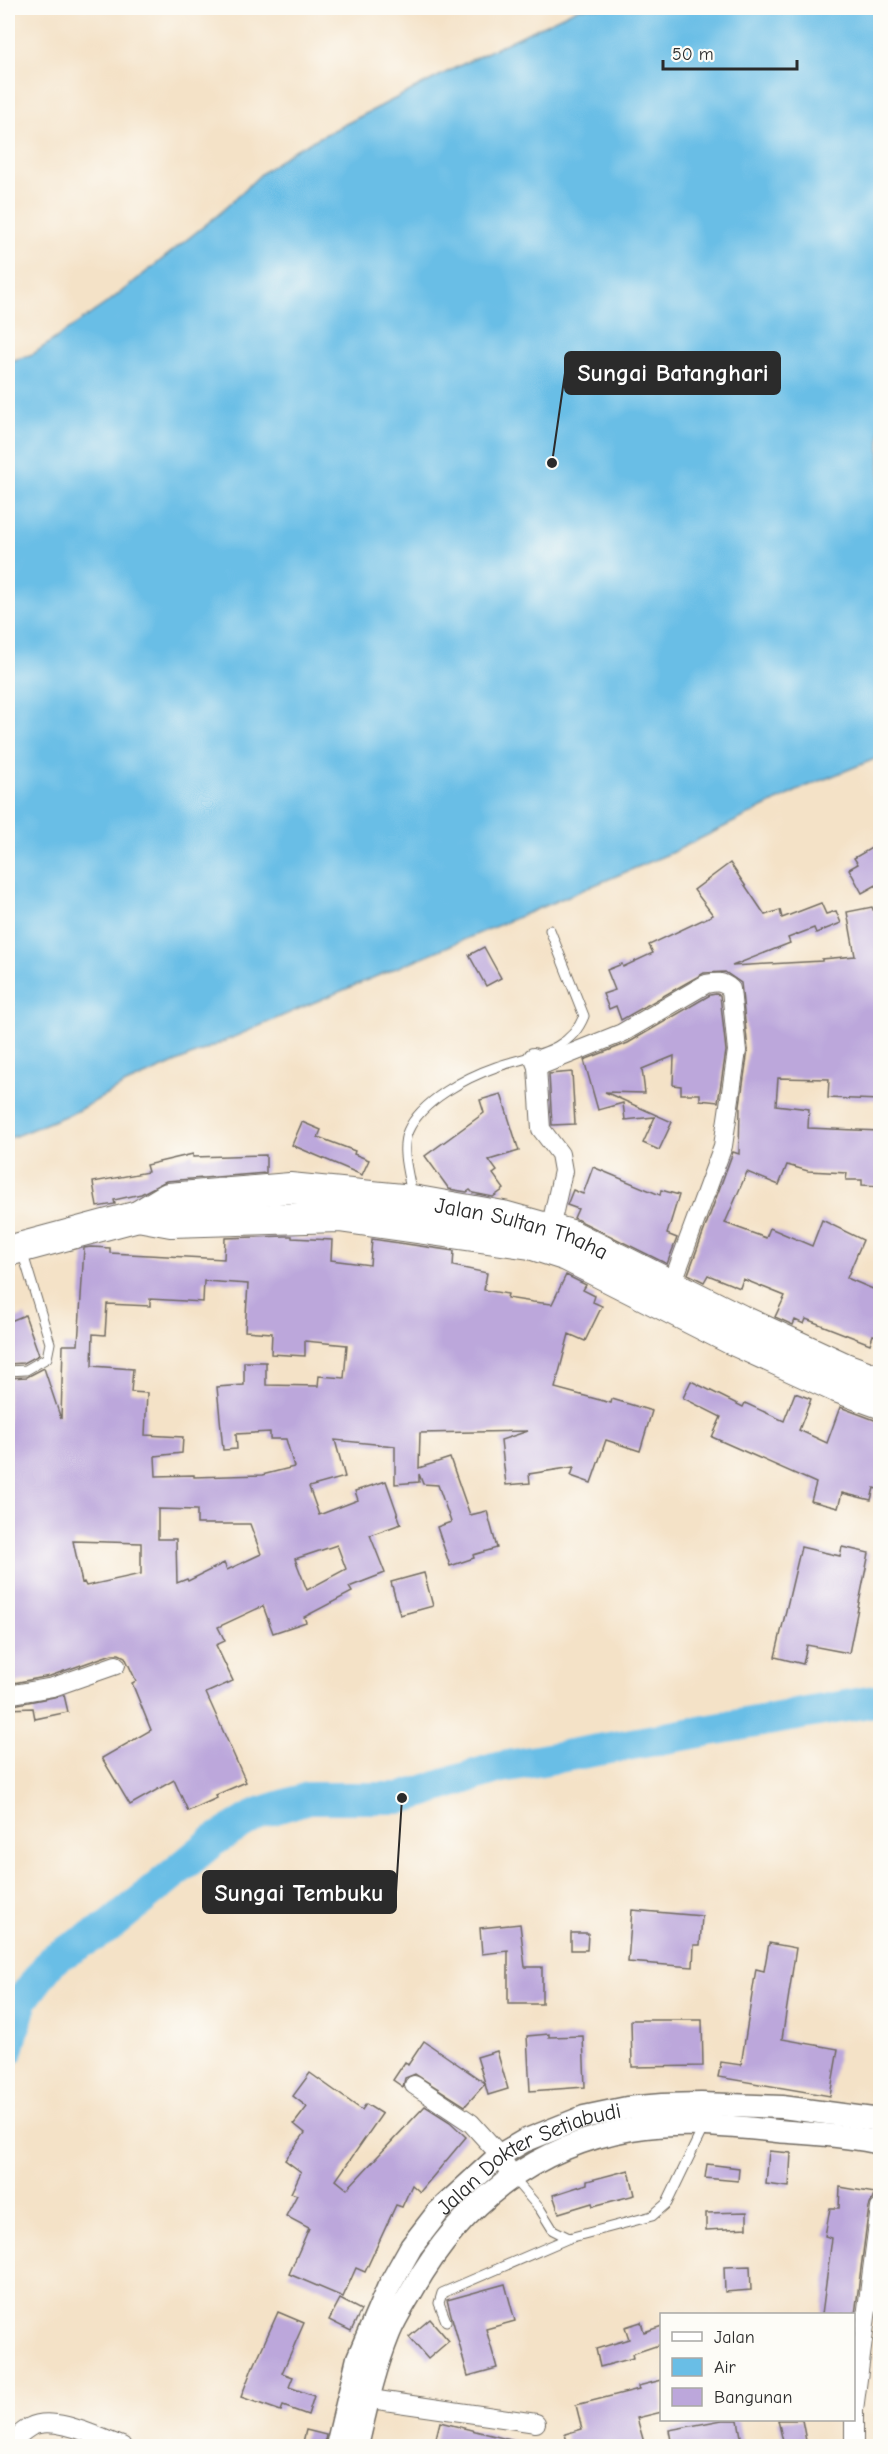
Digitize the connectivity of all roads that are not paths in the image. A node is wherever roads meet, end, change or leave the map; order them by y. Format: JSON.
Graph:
{"nodes":[{"id":1,"x":550,"y":930,"type":"dead end"},
{"id":2,"x":535,"y":1062,"type":"junction"},
{"id":3,"x":412,"y":1213,"type":"junction"},
{"id":4,"x":550,"y":1229,"type":"junction"},
{"id":5,"x":14,"y":1249,"type":"edge"},
{"id":6,"x":672,"y":1284,"type":"junction"},
{"id":7,"x":736,"y":1329,"type":"junction"},
{"id":8,"x":8,"y":1371,"type":"edge"},
{"id":9,"x":880,"y":1381,"type":"edge"},
{"id":10,"x":880,"y":1403,"type":"edge"},
{"id":11,"x":116,"y":1665,"type":"dead end"},
{"id":12,"x":8,"y":1695,"type":"edge"},
{"id":13,"x":414,"y":2085,"type":"dead end"},
{"id":14,"x":880,"y":2121,"type":"edge"},
{"id":15,"x":704,"y":2126,"type":"junction"},
{"id":16,"x":880,"y":2143,"type":"edge"},
{"id":17,"x":500,"y":2155,"type":"junction"},
{"id":18,"x":513,"y":2178,"type":"junction"},
{"id":19,"x":880,"y":2208,"type":"edge"},
{"id":20,"x":569,"y":2238,"type":"junction"},
{"id":21,"x":446,"y":2321,"type":"dead end"},
{"id":22,"x":359,"y":2397,"type":"junction"},
{"id":23,"x":855,"y":2402,"type":"edge"},
{"id":24,"x":854,"y":2421,"type":"edge"},
{"id":25,"x":536,"y":2423,"type":"dead end"},
{"id":26,"x":8,"y":2446,"type":"edge"},
{"id":27,"x":122,"y":2446,"type":"edge"},
{"id":28,"x":337,"y":2446,"type":"edge"},
{"id":29,"x":357,"y":2446,"type":"edge"},
{"id":30,"x":854,"y":2446,"type":"edge"}],
"edges":[{"from":1,"to":2,"type":"lane"},
{"from":2,"to":3,"type":"lane"},
{"from":2,"to":4,"type":"street"},
{"from":2,"to":6,"type":"street"},
{"from":3,"to":4,"type":"highway","name":"Jalan Sultan Thaha"},
{"from":3,"to":5,"type":"highway","name":"Jalan Sultan Thaha"},
{"from":3,"to":7,"type":"highway","name":"Jalan Sultan Thaha"},
{"from":4,"to":6,"type":"highway","name":"Jalan Sultan Thaha"},
{"from":5,"to":8,"type":"lane"},
{"from":6,"to":7,"type":"highway","name":"Jalan Sultan Thaha"},
{"from":7,"to":9,"type":"highway","name":"Jalan Sultan Thaha"},
{"from":7,"to":10,"type":"highway","name":"Jalan Sultan Thaha"},
{"from":11,"to":12,"type":"street"},
{"from":13,"to":17,"type":"street"},
{"from":14,"to":17,"type":"street","name":"Jalan Dokter Setiabudi"},
{"from":15,"to":16,"type":"street","name":"Jalan Dokter Setiabudi"},
{"from":15,"to":18,"type":"street","name":"Jalan Dokter Setiabudi"},
{"from":15,"to":20,"type":"lane"},
{"from":17,"to":18,"type":"street"},
{"from":17,"to":22,"type":"street","name":"Jalan Dokter Setiabudi"},
{"from":18,"to":20,"type":"lane"},
{"from":18,"to":22,"type":"street","name":"Jalan Dokter Setiabudi"},
{"from":19,"to":23,"type":"street"},
{"from":20,"to":21,"type":"lane"},
{"from":22,"to":25,"type":"street"},
{"from":22,"to":28,"type":"street","name":"Jalan Dokter Setiabudi"},
{"from":22,"to":29,"type":"street","name":"Jalan Dokter Setiabudi"},
{"from":24,"to":30,"type":"street"},
{"from":26,"to":27,"type":"street"}]}
